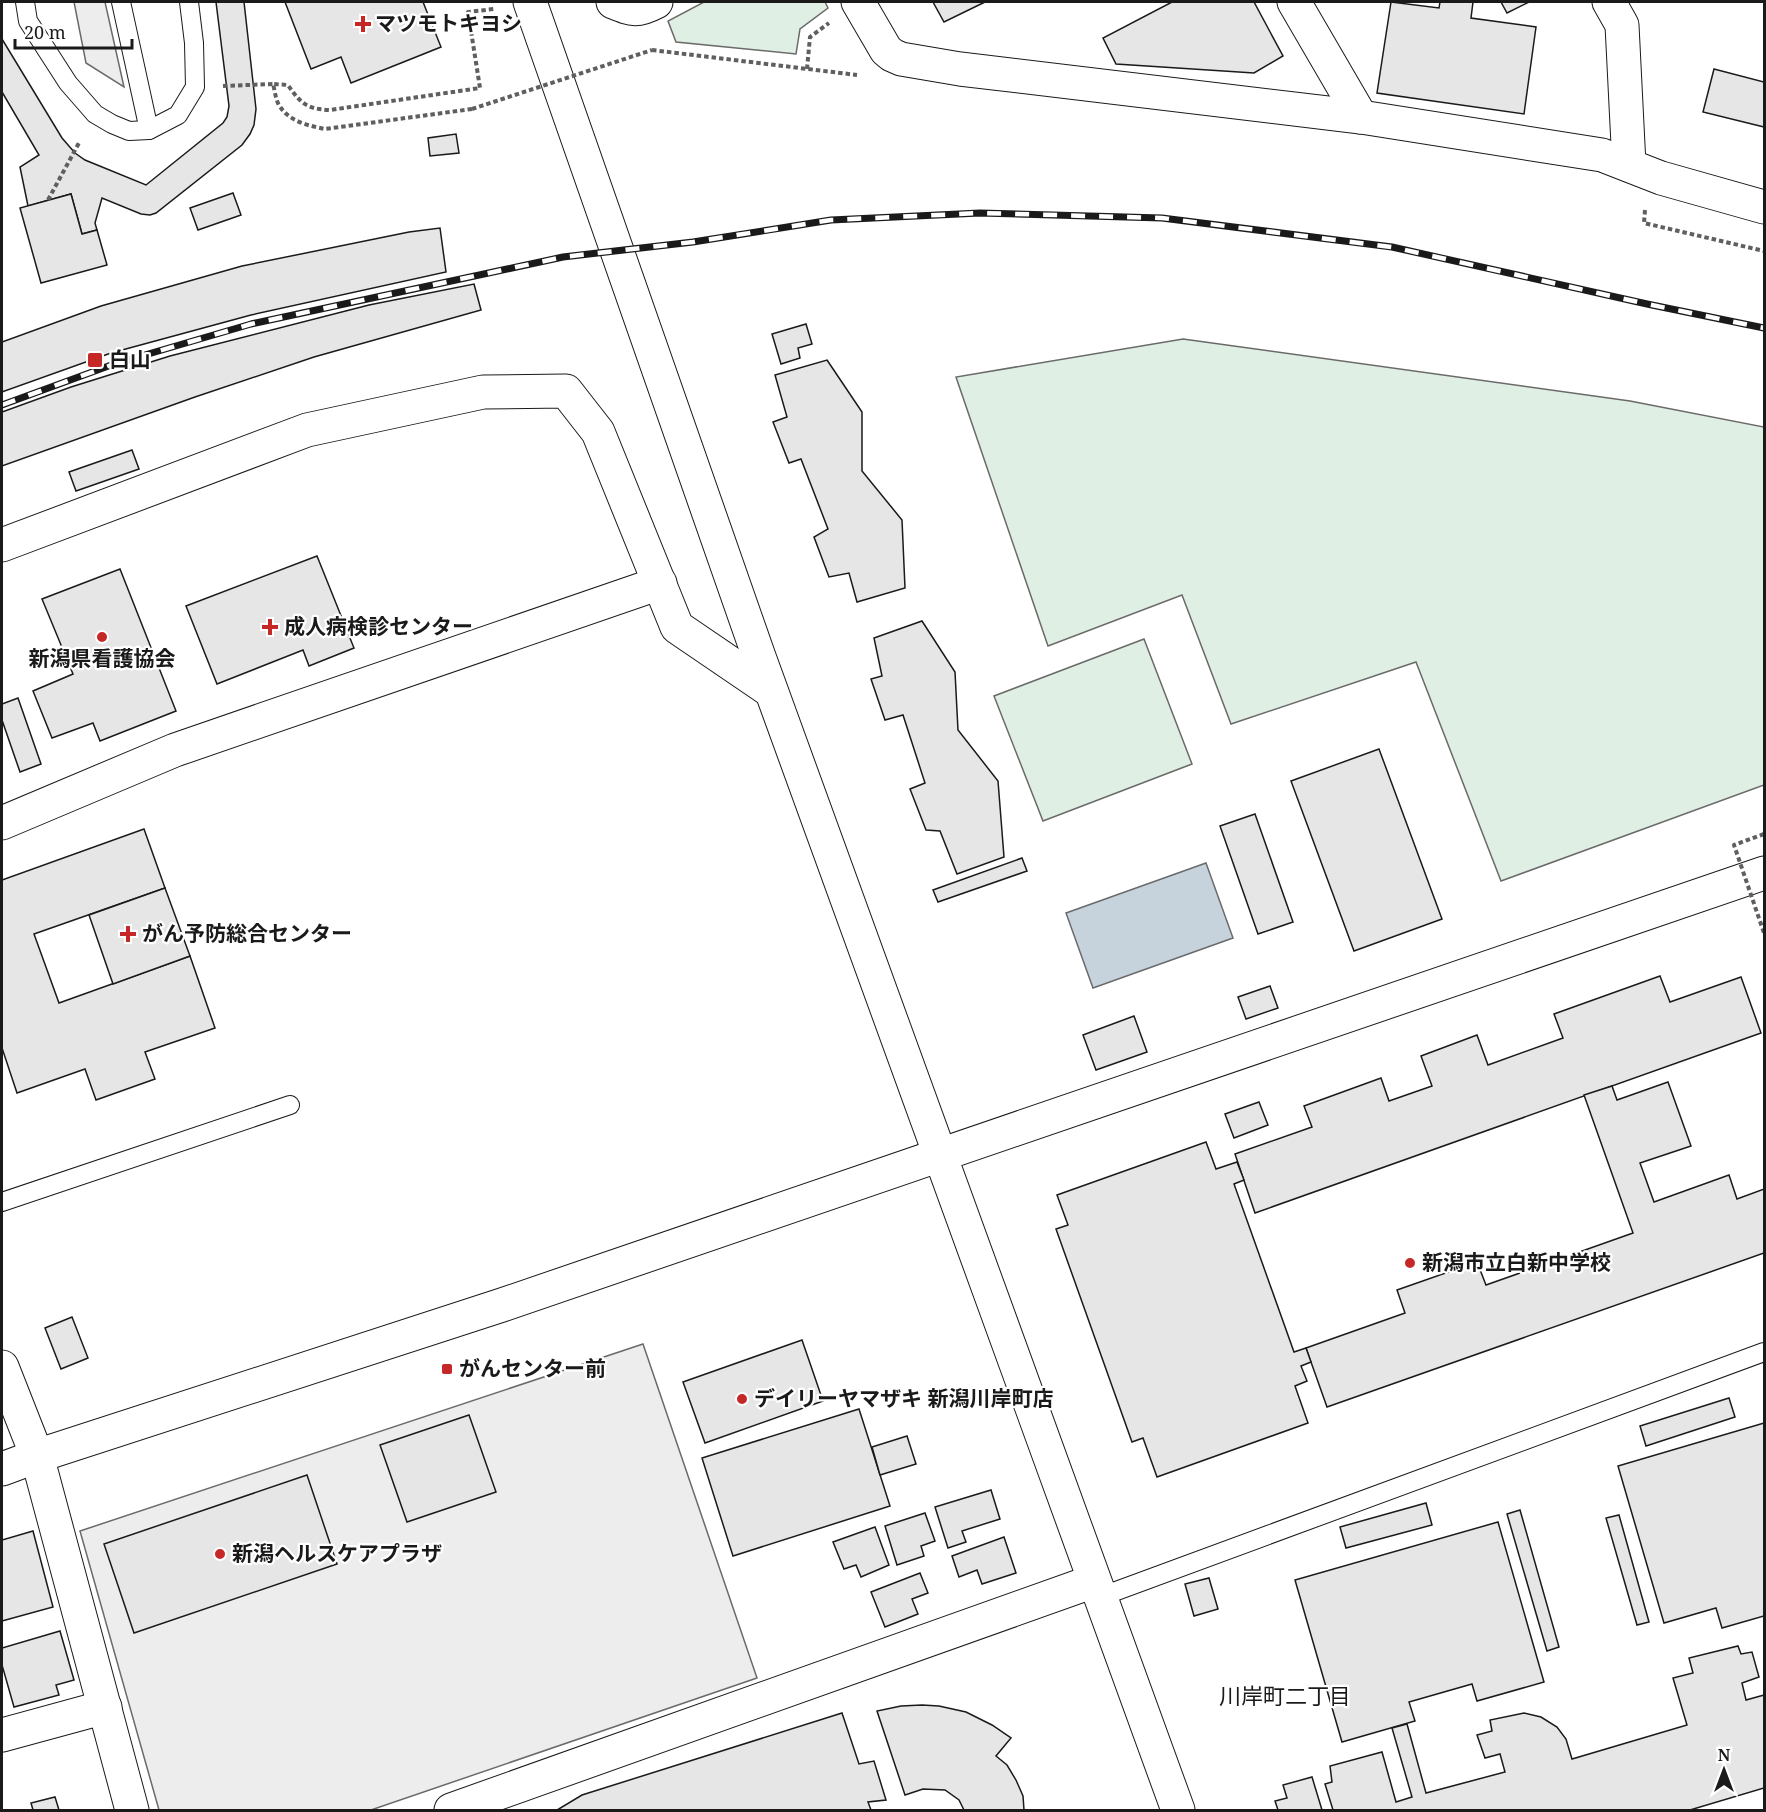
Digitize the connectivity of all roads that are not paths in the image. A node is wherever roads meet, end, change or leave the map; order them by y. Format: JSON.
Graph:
{"nodes":[{"id":1,"x":25,"y":2,"type":"edge"},
{"id":2,"x":121,"y":2,"type":"edge"},
{"id":3,"x":189,"y":2,"type":"edge"},
{"id":4,"x":613,"y":2,"type":"edge"},
{"id":5,"x":656,"y":2,"type":"edge"},
{"id":6,"x":858,"y":2,"type":"edge"},
{"id":7,"x":1294,"y":2,"type":"edge"},
{"id":8,"x":1609,"y":2,"type":"edge"},
{"id":9,"x":517,"y":3,"type":"edge"},
{"id":10,"x":1361,"y":117,"type":"junction"},
{"id":11,"x":148,"y":130,"type":"junction"},
{"id":12,"x":1629,"y":165,"type":"junction"},
{"id":13,"x":1764,"y":207,"type":"edge"},
{"id":14,"x":2,"y":545,"type":"edge"},
{"id":15,"x":660,"y":583,"type":"junction"},
{"id":16,"x":771,"y":691,"type":"junction"},
{"id":17,"x":2,"y":823,"type":"edge"},
{"id":18,"x":1764,"y":873,"type":"edge"},
{"id":19,"x":290,"y":1105,"type":"dead end"},
{"id":20,"x":939,"y":1155,"type":"junction"},
{"id":21,"x":2,"y":1202,"type":"edge"},
{"id":22,"x":1764,"y":1352,"type":"edge"},
{"id":23,"x":2,"y":1367,"type":"edge"},
{"id":24,"x":37,"y":1456,"type":"junction"},
{"id":25,"x":2,"y":1469,"type":"edge"},
{"id":26,"x":1097,"y":1589,"type":"junction"},
{"id":27,"x":105,"y":1707,"type":"junction"},
{"id":28,"x":2,"y":1735,"type":"edge"},
{"id":29,"x":132,"y":1810,"type":"edge"},
{"id":30,"x":451,"y":1810,"type":"edge"},
{"id":31,"x":1178,"y":1810,"type":"edge"}],
"edges":[{"from":1,"to":11,"type":"lane"},
{"from":2,"to":11,"type":"lane"},
{"from":3,"to":11,"type":"lane"},
{"from":4,"to":5,"type":"street"},
{"from":6,"to":10,"type":"street"},
{"from":7,"to":10,"type":"street"},
{"from":8,"to":12,"type":"street"},
{"from":9,"to":16,"type":"street"},
{"from":10,"to":12,"type":"street"},
{"from":12,"to":13,"type":"street"},
{"from":14,"to":15,"type":"street"},
{"from":15,"to":16,"type":"street"},
{"from":15,"to":17,"type":"street"},
{"from":16,"to":20,"type":"street"},
{"from":18,"to":20,"type":"street"},
{"from":19,"to":21,"type":"lane"},
{"from":20,"to":24,"type":"street"},
{"from":20,"to":26,"type":"street"},
{"from":22,"to":26,"type":"lane"},
{"from":23,"to":24,"type":"street"},
{"from":24,"to":25,"type":"street"},
{"from":24,"to":27,"type":"street"},
{"from":26,"to":30,"type":"street"},
{"from":26,"to":31,"type":"street"},
{"from":27,"to":28,"type":"street"},
{"from":27,"to":29,"type":"street"}]}
